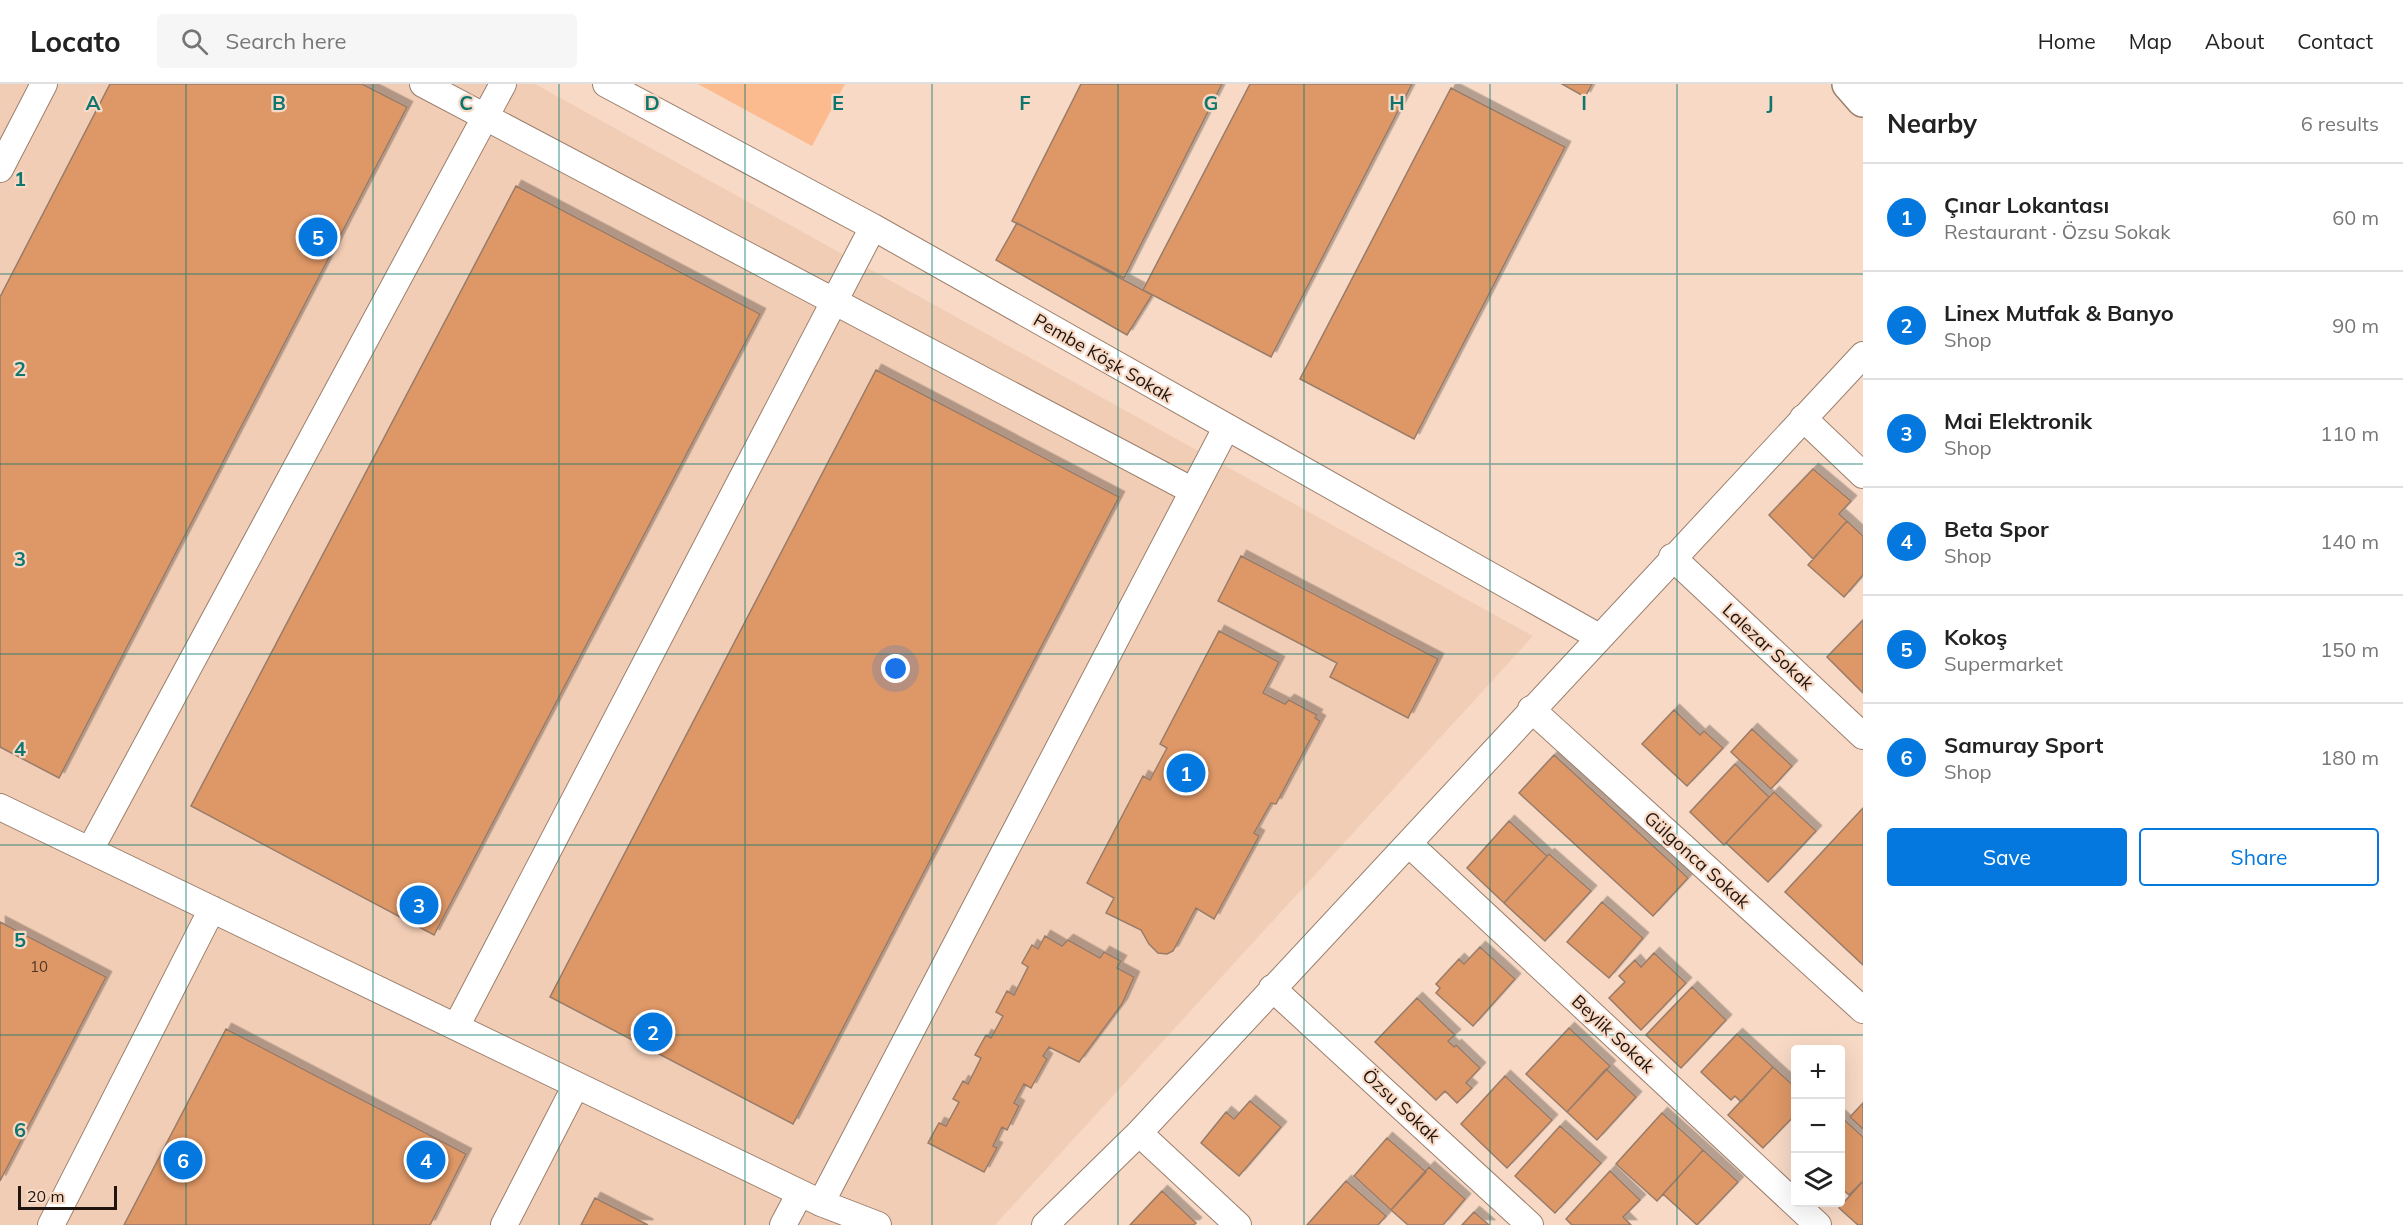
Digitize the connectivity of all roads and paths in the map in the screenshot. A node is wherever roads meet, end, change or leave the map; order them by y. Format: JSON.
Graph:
{"nodes":[{"id":1,"x":44,"y":84,"type":"edge"},
{"id":2,"x":423,"y":84,"type":"edge"},
{"id":3,"x":502,"y":84,"type":"edge"},
{"id":4,"x":606,"y":84,"type":"edge"},
{"id":5,"x":1849,"y":84,"type":"edge"},
{"id":6,"x":1860,"y":84,"type":"edge"},
{"id":7,"x":1863,"y":90,"type":"edge"},
{"id":8,"x":1863,"y":100,"type":"edge"},
{"id":9,"x":485,"y":117,"type":"junction"},
{"id":10,"x":0,"y":169,"type":"edge"},
{"id":11,"x":873,"y":227,"type":"junction"},
{"id":12,"x":835,"y":302,"type":"junction"},
{"id":13,"x":1863,"y":355,"type":"edge"},
{"id":14,"x":1803,"y":418,"type":"junction"},
{"id":15,"x":1226,"y":428,"type":"junction"},
{"id":16,"x":1863,"y":475,"type":"edge"},
{"id":17,"x":1193,"y":491,"type":"junction"},
{"id":18,"x":1672,"y":558,"type":"junction"},
{"id":19,"x":1599,"y":637,"type":"junction"},
{"id":20,"x":1531,"y":709,"type":"junction"},
{"id":21,"x":1863,"y":736,"type":"edge"},
{"id":22,"x":0,"y":807,"type":"edge"},
{"id":23,"x":1409,"y":844,"type":"junction"},
{"id":24,"x":90,"y":850,"type":"junction"},
{"id":25,"x":212,"y":909,"type":"junction"},
{"id":26,"x":1272,"y":988,"type":"junction"},
{"id":27,"x":1863,"y":1011,"type":"edge"},
{"id":28,"x":456,"y":1027,"type":"junction"},
{"id":29,"x":576,"y":1085,"type":"junction"},
{"id":30,"x":1139,"y":1133,"type":"junction"},
{"id":31,"x":811,"y":1198,"type":"junction"},
{"id":32,"x":51,"y":1225,"type":"edge"},
{"id":33,"x":504,"y":1225,"type":"edge"},
{"id":34,"x":783,"y":1225,"type":"edge"},
{"id":35,"x":878,"y":1225,"type":"edge"},
{"id":36,"x":1045,"y":1225,"type":"edge"},
{"id":37,"x":1238,"y":1225,"type":"edge"},
{"id":38,"x":1530,"y":1225,"type":"edge"},
{"id":39,"x":1818,"y":1225,"type":"edge"}],
"edges":[{"from":1,"to":10,"type":"street"},
{"from":2,"to":9,"type":"street"},
{"from":3,"to":9,"type":"street"},
{"from":4,"to":11,"type":"street","name":"Pembe Köşk Sokak"},
{"from":5,"to":8,"type":"street"},
{"from":6,"to":7,"type":"street"},
{"from":9,"to":12,"type":"street"},
{"from":9,"to":24,"type":"street"},
{"from":11,"to":12,"type":"street"},
{"from":11,"to":15,"type":"street","name":"Pembe Köşk Sokak"},
{"from":12,"to":17,"type":"street"},
{"from":12,"to":28,"type":"street"},
{"from":13,"to":14,"type":"street"},
{"from":14,"to":16,"type":"street"},
{"from":14,"to":18,"type":"street"},
{"from":15,"to":17,"type":"street"},
{"from":15,"to":19,"type":"street","name":"Pembe Köşk Sokak"},
{"from":17,"to":31,"type":"street"},
{"from":18,"to":19,"type":"street"},
{"from":18,"to":21,"type":"street","name":"Lalezar Sokak"},
{"from":19,"to":20,"type":"street"},
{"from":20,"to":23,"type":"street"},
{"from":20,"to":27,"type":"street","name":"Gülgonca Sokak"},
{"from":22,"to":24,"type":"street"},
{"from":23,"to":26,"type":"street"},
{"from":23,"to":39,"type":"street","name":"Beylik Sokak"},
{"from":24,"to":25,"type":"street"},
{"from":25,"to":28,"type":"street"},
{"from":25,"to":32,"type":"street"},
{"from":26,"to":30,"type":"street"},
{"from":26,"to":38,"type":"street","name":"Özsu Sokak"},
{"from":28,"to":29,"type":"street"},
{"from":29,"to":31,"type":"street"},
{"from":29,"to":33,"type":"street"},
{"from":30,"to":36,"type":"street"},
{"from":30,"to":37,"type":"street"},
{"from":31,"to":34,"type":"street"},
{"from":31,"to":35,"type":"street"}]}
